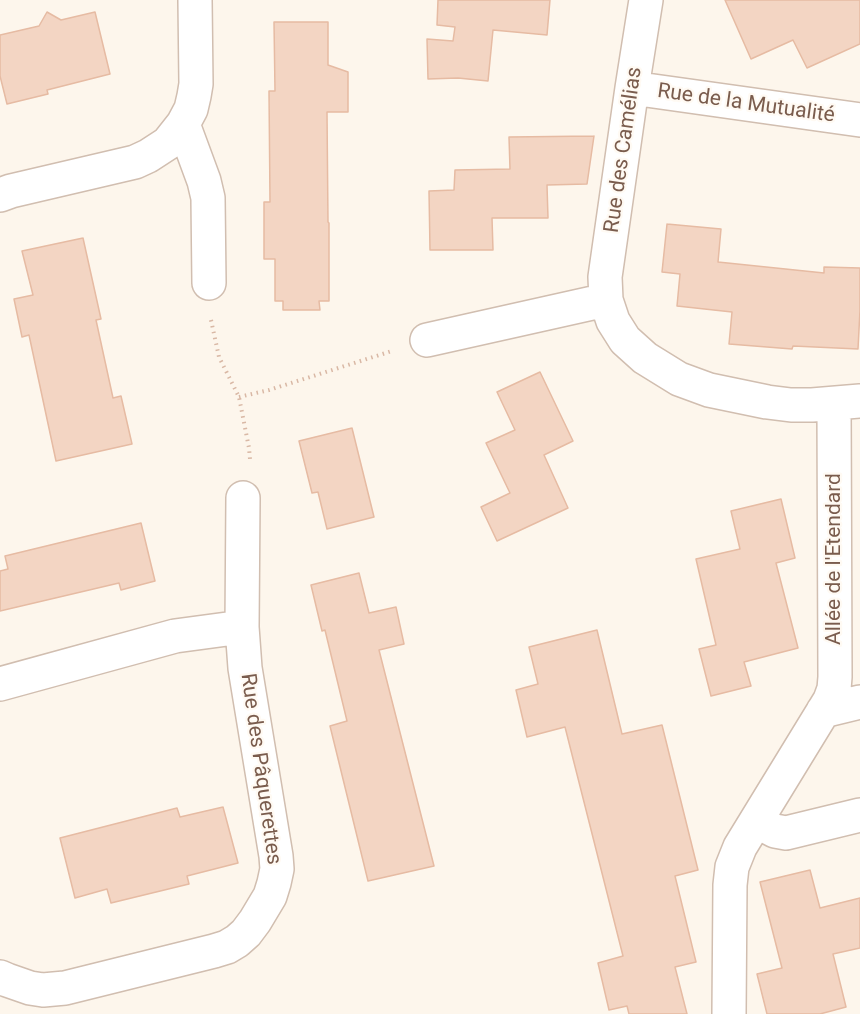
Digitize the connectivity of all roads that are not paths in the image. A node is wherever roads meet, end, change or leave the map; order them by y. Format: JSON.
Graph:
{"nodes":[{"id":1,"x":195,"y":0,"type":"edge"},
{"id":2,"x":646,"y":0,"type":"edge"},
{"id":3,"x":632,"y":88,"type":"junction"},
{"id":4,"x":860,"y":120,"type":"edge"},
{"id":5,"x":183,"y":124,"type":"junction"},
{"id":6,"x":0,"y":195,"type":"edge"},
{"id":7,"x":209,"y":283,"type":"road end"},
{"id":8,"x":606,"y":300,"type":"junction"},
{"id":9,"x":427,"y":340,"type":"road end"},
{"id":10,"x":847,"y":402,"type":"edge"},
{"id":11,"x":243,"y":498,"type":"road end"},
{"id":12,"x":242,"y":627,"type":"junction"},
{"id":13,"x":0,"y":684,"type":"edge"},
{"id":14,"x":860,"y":702,"type":"edge"},
{"id":15,"x":823,"y":711,"type":"junction"},
{"id":16,"x":860,"y":816,"type":"edge"},
{"id":17,"x":756,"y":821,"type":"junction"},
{"id":18,"x":0,"y":977,"type":"edge"},
{"id":19,"x":729,"y":1014,"type":"edge"}],
"edges":[{"from":1,"to":5,"type":"street"},
{"from":2,"to":3,"type":"street","name":"Rue des Camélias"},
{"from":3,"to":4,"type":"street","name":"Rue de la Mutualité"},
{"from":3,"to":8,"type":"street","name":"Rue des Camélias"},
{"from":5,"to":6,"type":"street"},
{"from":5,"to":7,"type":"street"},
{"from":8,"to":9,"type":"street"},
{"from":8,"to":10,"type":"street"},
{"from":10,"to":15,"type":"street","name":"Allée de l'Etendard"},
{"from":11,"to":12,"type":"street","name":"Rue des Pâquerettes"},
{"from":12,"to":13,"type":"street"},
{"from":12,"to":18,"type":"street","name":"Rue des Pâquerettes"},
{"from":14,"to":15,"type":"street"},
{"from":15,"to":17,"type":"street","name":"Allée de l'Etendard"},
{"from":16,"to":17,"type":"street"},
{"from":17,"to":19,"type":"street","name":"Allée de l'Etendard"}]}
